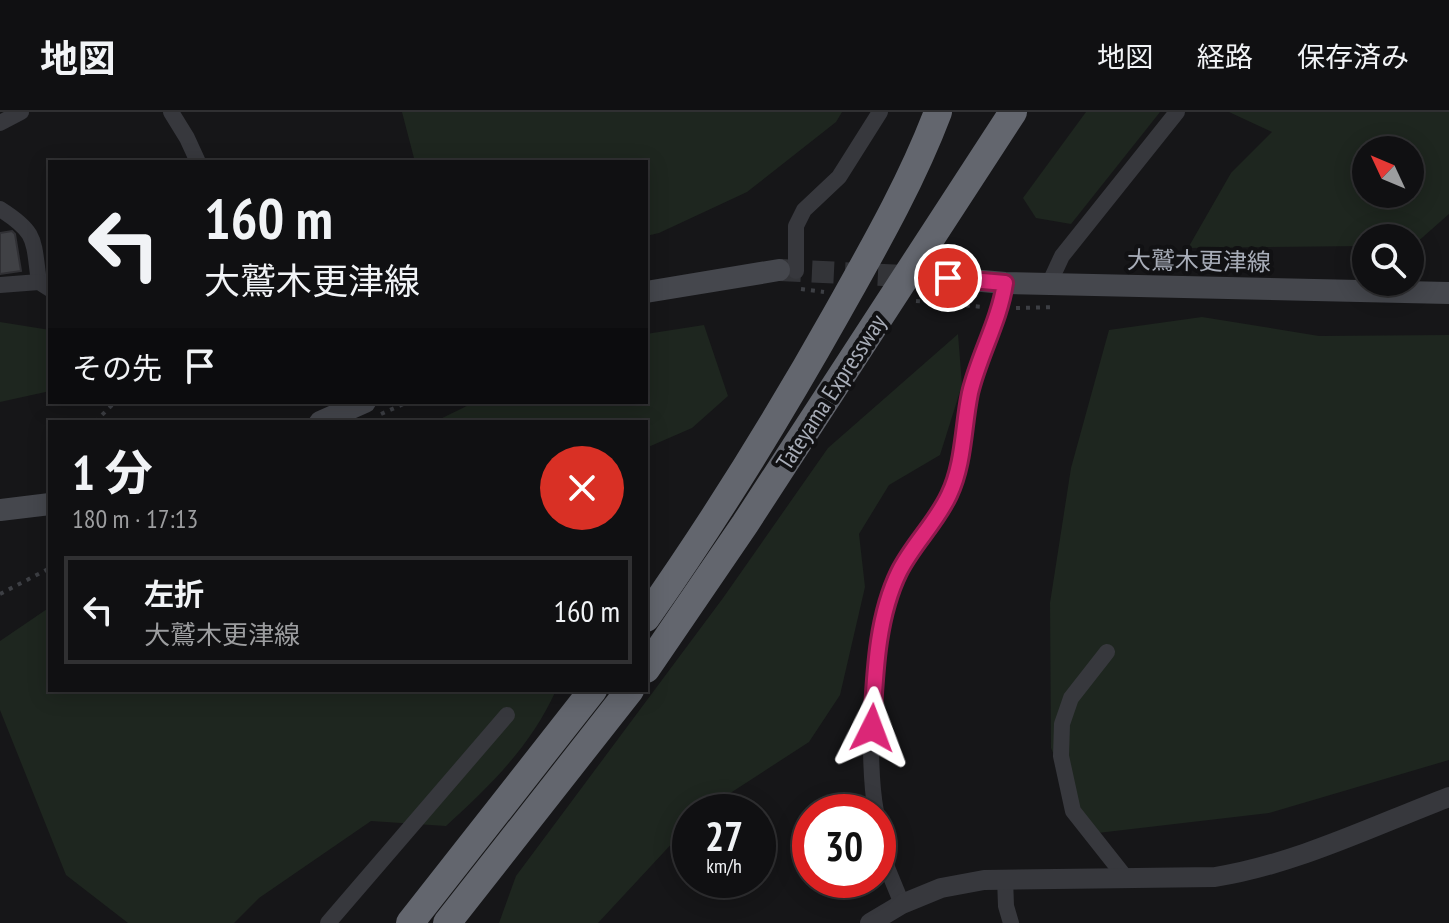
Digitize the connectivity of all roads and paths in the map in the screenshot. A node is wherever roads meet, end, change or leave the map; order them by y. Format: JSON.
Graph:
{"nodes":[{"id":1,"x":21,"y":112,"type":"edge"},
{"id":2,"x":171,"y":112,"type":"edge"},
{"id":3,"x":880,"y":112,"type":"edge"},
{"id":4,"x":938,"y":112,"type":"edge"},
{"id":5,"x":1013,"y":112,"type":"edge"},
{"id":6,"x":1177,"y":112,"type":"edge"},
{"id":7,"x":0,"y":123,"type":"edge"},
{"id":8,"x":197,"y":160,"type":"edge"},
{"id":9,"x":0,"y":209,"type":"edge"},
{"id":10,"x":787,"y":270,"type":"joint"},
{"id":11,"x":948,"y":278,"type":"tunnel mouth"},
{"id":12,"x":1005,"y":283,"type":"junction"},
{"id":13,"x":1049,"y":284,"type":"junction"},
{"id":14,"x":0,"y":285,"type":"edge"},
{"id":15,"x":44,"y":286,"type":"edge"},
{"id":16,"x":648,"y":292,"type":"edge"},
{"id":17,"x":1449,"y":293,"type":"edge"},
{"id":18,"x":113,"y":404,"type":"edge"},
{"id":19,"x":360,"y":404,"type":"edge"},
{"id":20,"x":97,"y":420,"type":"edge"},
{"id":21,"x":324,"y":420,"type":"edge"},
{"id":22,"x":48,"y":504,"type":"edge"},
{"id":23,"x":0,"y":510,"type":"edge"},
{"id":24,"x":48,"y":569,"type":"edge"},
{"id":25,"x":0,"y":594,"type":"edge"},
{"id":26,"x":648,"y":615,"type":"edge"},
{"id":27,"x":1107,"y":652,"type":"dead end"},
{"id":28,"x":648,"y":666,"type":"edge"},
{"id":29,"x":591,"y":692,"type":"edge"},
{"id":30,"x":628,"y":692,"type":"edge"},
{"id":31,"x":507,"y":715,"type":"dead end"},
{"id":32,"x":875,"y":794,"type":"edge"},
{"id":33,"x":1449,"y":797,"type":"edge"},
{"id":34,"x":1005,"y":878,"type":"junction"},
{"id":35,"x":1126,"y":878,"type":"junction"},
{"id":36,"x":896,"y":889,"type":"edge"},
{"id":37,"x":902,"y":904,"type":"junction"},
{"id":38,"x":328,"y":923,"type":"edge"},
{"id":39,"x":410,"y":923,"type":"edge"},
{"id":40,"x":447,"y":923,"type":"edge"},
{"id":41,"x":870,"y":923,"type":"edge"},
{"id":42,"x":1011,"y":923,"type":"edge"}],
"edges":[{"from":1,"to":7,"type":"street"},
{"from":2,"to":8,"type":"street"},
{"from":3,"to":10,"type":"street"},
{"from":4,"to":26,"type":"highway","name":"Tateyama Expressway"},
{"from":5,"to":28,"type":"highway","name":"Tateyama Expressway"},
{"from":6,"to":13,"type":"street"},
{"from":9,"to":15,"type":"street"},
{"from":10,"to":16,"type":"main road"},
{"from":11,"to":12,"type":"main road","name":"大鷲木更津線"},
{"from":12,"to":13,"type":"main road","name":"大鷲木更津線"},
{"from":12,"to":32,"type":"street"},
{"from":13,"to":17,"type":"main road","name":"大鷲木更津線"},
{"from":14,"to":15,"type":"street"},
{"from":18,"to":20,"type":"path"},
{"from":19,"to":21,"type":"main road"},
{"from":22,"to":23,"type":"main road"},
{"from":24,"to":25,"type":"path"},
{"from":27,"to":35,"type":"street"},
{"from":29,"to":39,"type":"highway"},
{"from":30,"to":40,"type":"highway"},
{"from":31,"to":38,"type":"street"},
{"from":33,"to":35,"type":"street"},
{"from":34,"to":35,"type":"street"},
{"from":34,"to":37,"type":"street"},
{"from":34,"to":42,"type":"street"},
{"from":36,"to":37,"type":"street"},
{"from":37,"to":41,"type":"street"}]}
